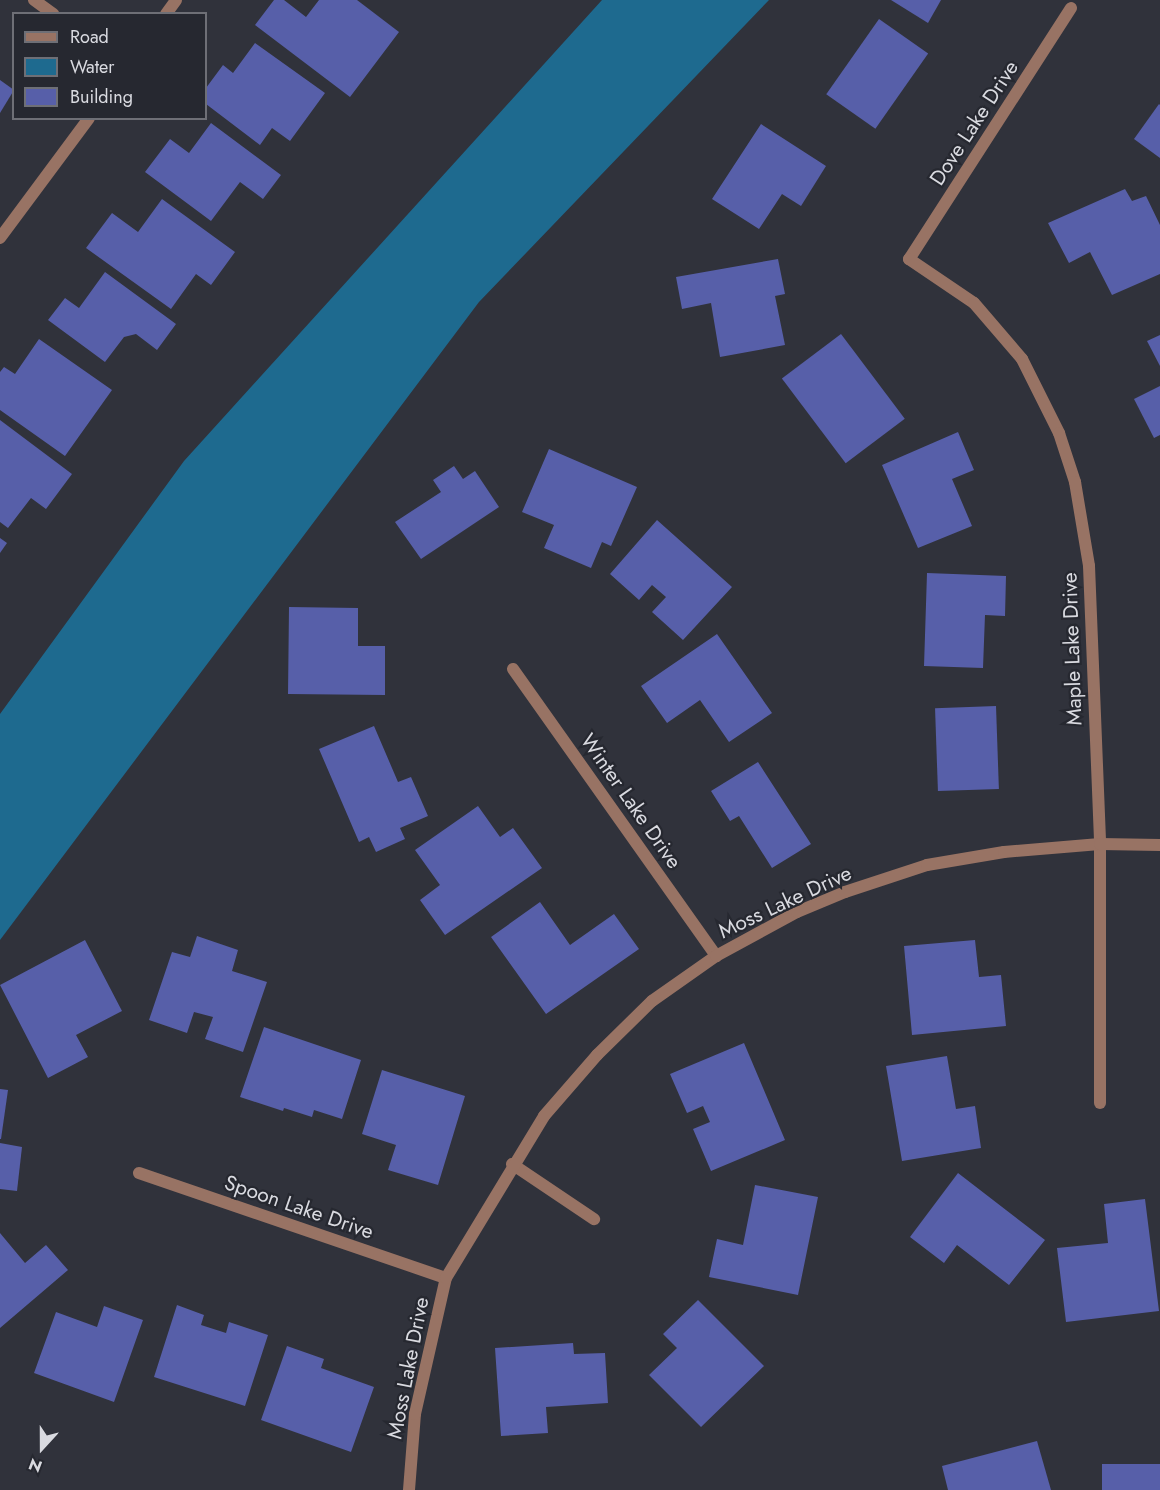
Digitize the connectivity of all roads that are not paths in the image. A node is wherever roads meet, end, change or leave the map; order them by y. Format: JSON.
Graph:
{"nodes":[{"id":1,"x":34,"y":0,"type":"edge"},
{"id":2,"x":1071,"y":8,"type":"dead end"},
{"id":3,"x":50,"y":12,"type":"edge"},
{"id":4,"x":88,"y":120,"type":"edge"},
{"id":5,"x":0,"y":238,"type":"edge"},
{"id":6,"x":909,"y":259,"type":"joint"},
{"id":7,"x":513,"y":669,"type":"dead end"},
{"id":8,"x":1100,"y":844,"type":"junction"},
{"id":9,"x":1160,"y":845,"type":"edge"},
{"id":10,"x":716,"y":956,"type":"junction"},
{"id":11,"x":1100,"y":1103,"type":"dead end"},
{"id":12,"x":512,"y":1164,"type":"junction"},
{"id":13,"x":140,"y":1173,"type":"dead end"},
{"id":14,"x":594,"y":1219,"type":"dead end"},
{"id":15,"x":446,"y":1278,"type":"junction"},
{"id":16,"x":409,"y":1490,"type":"edge"}],
"edges":[{"from":1,"to":3,"type":"street"},
{"from":2,"to":6,"type":"street","name":"Dove Lake Drive"},
{"from":4,"to":5,"type":"street"},
{"from":6,"to":8,"type":"street","name":"Maple Lake Drive"},
{"from":7,"to":10,"type":"street","name":"Winter Lake Drive"},
{"from":8,"to":9,"type":"street","name":"Moss Lake Drive"},
{"from":8,"to":10,"type":"street","name":"Moss Lake Drive"},
{"from":8,"to":11,"type":"street","name":"Maple Lake Drive"},
{"from":10,"to":12,"type":"street","name":"Moss Lake Drive"},
{"from":12,"to":14,"type":"street"},
{"from":12,"to":15,"type":"street","name":"Moss Lake Drive"},
{"from":13,"to":15,"type":"street","name":"Spoon Lake Drive"},
{"from":15,"to":16,"type":"street","name":"Moss Lake Drive"}]}
